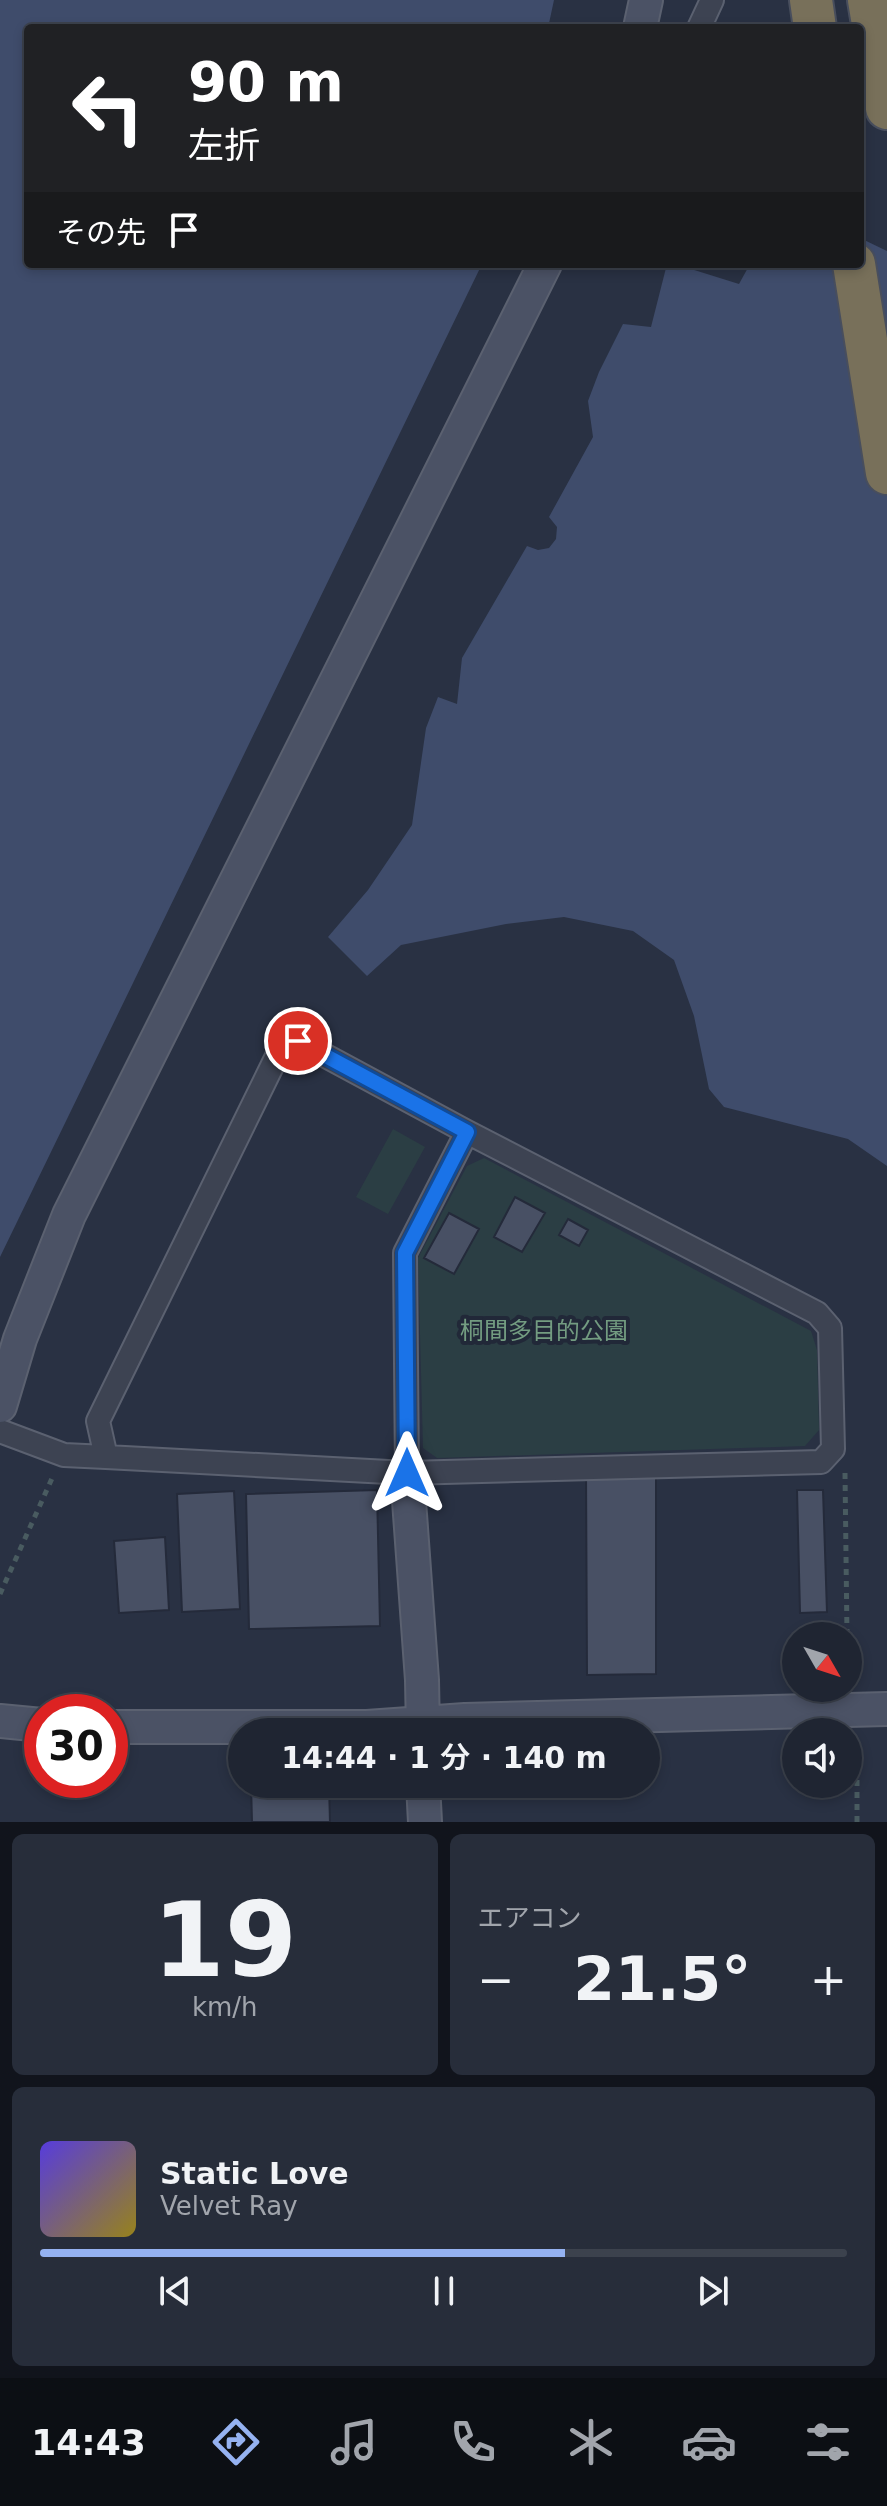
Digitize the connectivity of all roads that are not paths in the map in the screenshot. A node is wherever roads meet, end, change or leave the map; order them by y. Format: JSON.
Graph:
{"nodes":[{"id":1,"x":646,"y":0,"type":"edge"},
{"id":2,"x":712,"y":0,"type":"edge"},
{"id":3,"x":811,"y":0,"type":"edge"},
{"id":4,"x":869,"y":0,"type":"edge"},
{"id":5,"x":641,"y":24,"type":"edge"},
{"id":6,"x":701,"y":24,"type":"edge"},
{"id":7,"x":814,"y":24,"type":"edge"},
{"id":8,"x":887,"y":108,"type":"edge"},
{"id":9,"x":543,"y":268,"type":"edge"},
{"id":10,"x":855,"y":268,"type":"edge"},
{"id":11,"x":887,"y":473,"type":"edge"},
{"id":12,"x":467,"y":1132,"type":"junction"},
{"id":13,"x":0,"y":1406,"type":"edge"},
{"id":14,"x":0,"y":1431,"type":"edge"},
{"id":15,"x":106,"y":1457,"type":"junction"},
{"id":16,"x":407,"y":1473,"type":"junction"},
{"id":17,"x":887,"y":1709,"type":"edge"},
{"id":18,"x":422,"y":1718,"type":"edge"},
{"id":19,"x":555,"y":1718,"type":"edge"},
{"id":20,"x":0,"y":1721,"type":"edge"},
{"id":21,"x":24,"y":1723,"type":"edge"},
{"id":22,"x":128,"y":1727,"type":"edge"},
{"id":23,"x":228,"y":1727,"type":"edge"},
{"id":24,"x":424,"y":1798,"type":"edge"},
{"id":25,"x":425,"y":1822,"type":"edge"}],
"edges":[{"from":1,"to":5,"type":"street"},
{"from":2,"to":6,"type":"street"},
{"from":3,"to":7,"type":"highway"},
{"from":4,"to":8,"type":"highway"},
{"from":9,"to":13,"type":"street"},
{"from":10,"to":11,"type":"highway"},
{"from":12,"to":15,"type":"street"},
{"from":12,"to":16,"type":"street"},
{"from":12,"to":16,"type":"street"},
{"from":14,"to":15,"type":"street"},
{"from":15,"to":16,"type":"street"},
{"from":16,"to":18,"type":"street"},
{"from":17,"to":19,"type":"street"},
{"from":20,"to":21,"type":"street"},
{"from":22,"to":23,"type":"street"},
{"from":24,"to":25,"type":"street"}]}
